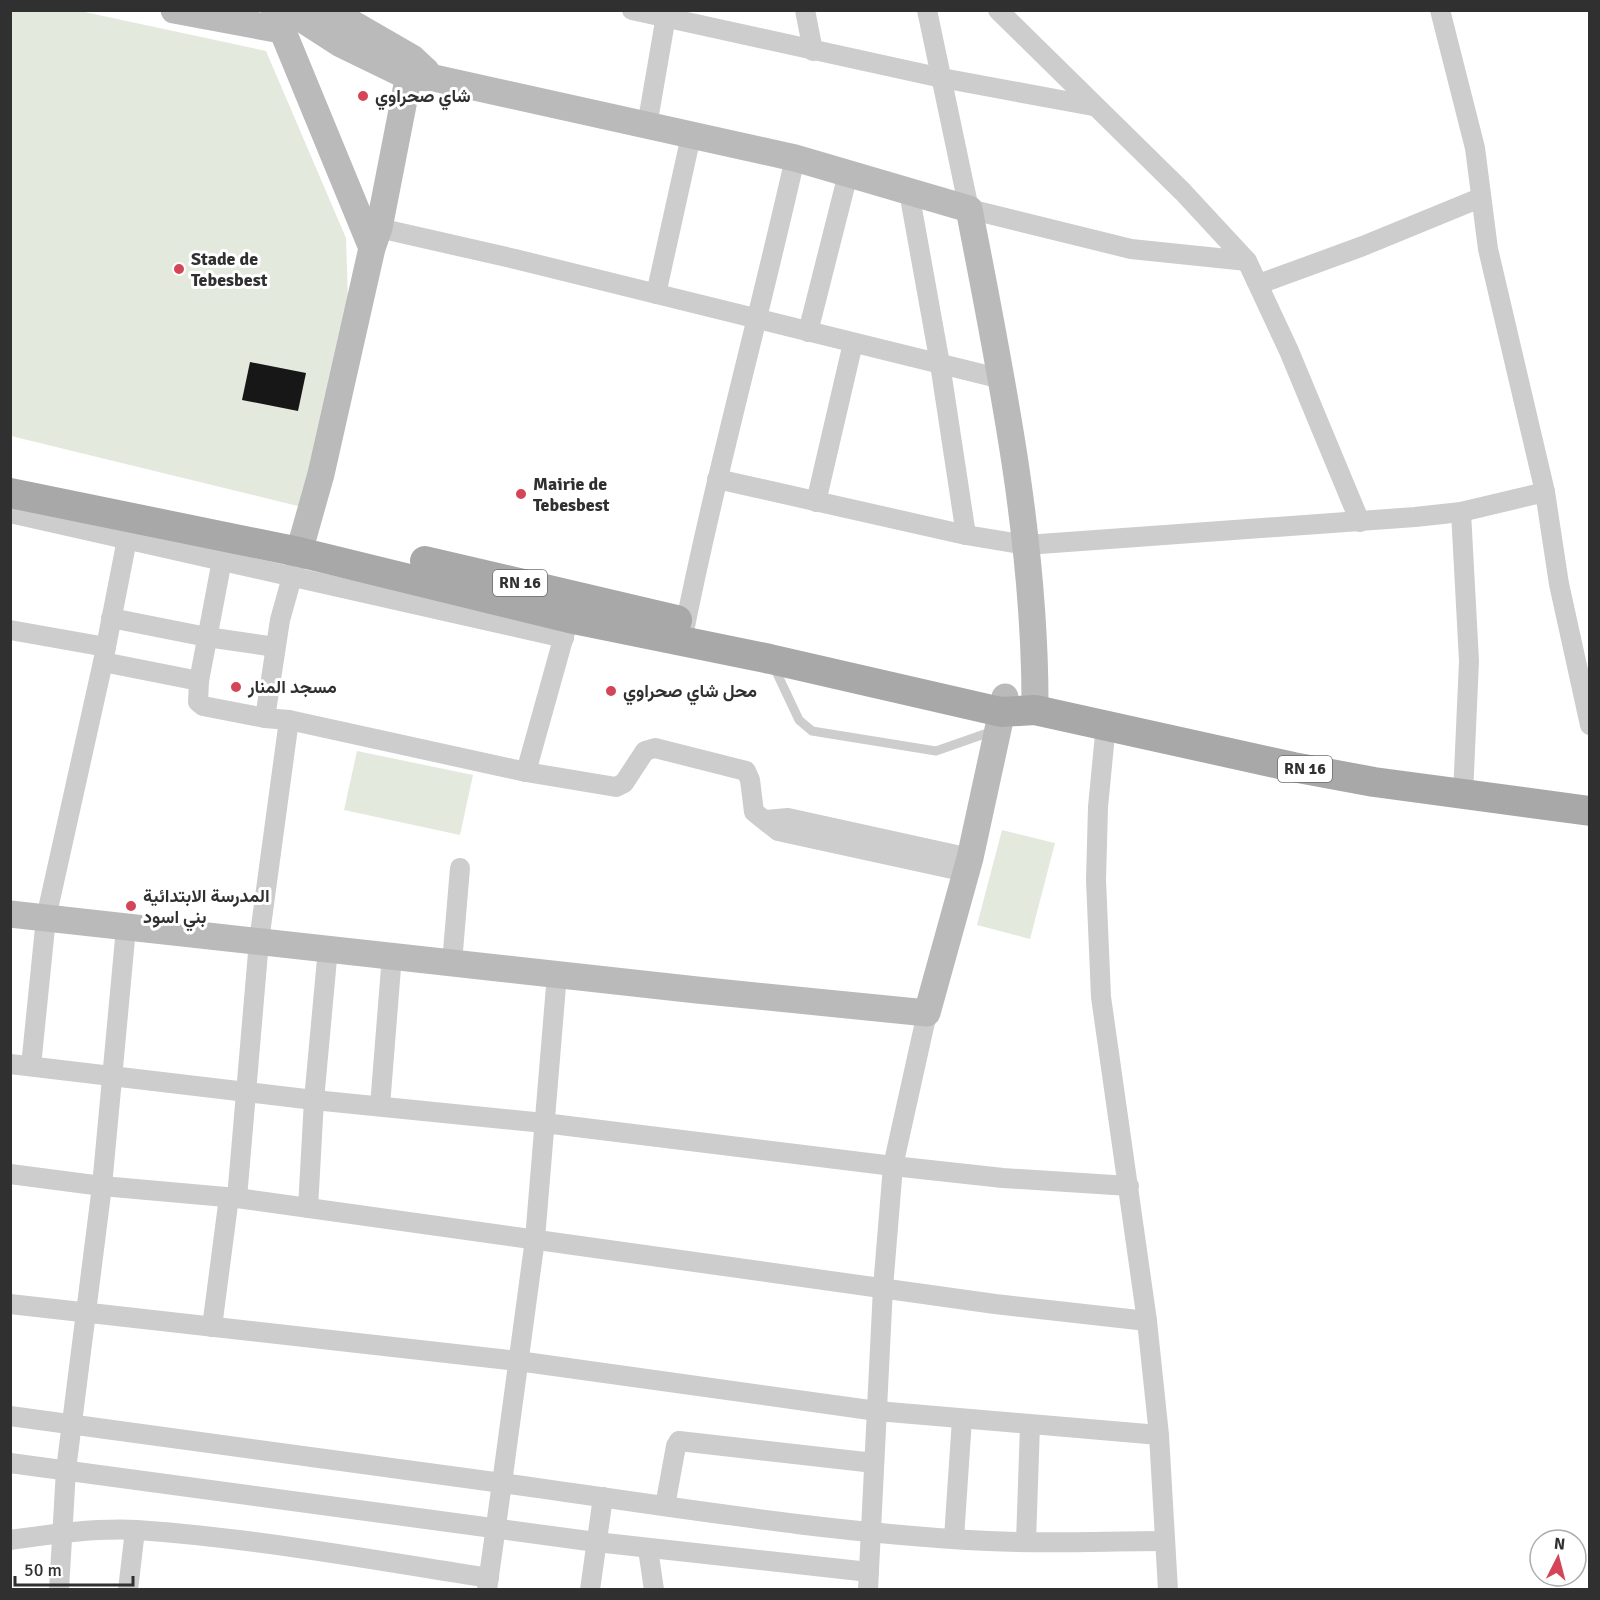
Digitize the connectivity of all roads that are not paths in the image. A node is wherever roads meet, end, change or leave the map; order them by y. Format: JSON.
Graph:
{"nodes":[{"id":1,"x":174,"y":10,"type":"edge"},
{"id":2,"x":329,"y":10,"type":"edge"},
{"id":3,"x":632,"y":10,"type":"edge"},
{"id":4,"x":805,"y":10,"type":"edge"},
{"id":5,"x":927,"y":10,"type":"edge"},
{"id":6,"x":998,"y":10,"type":"edge"},
{"id":7,"x":1440,"y":10,"type":"edge"},
{"id":8,"x":667,"y":14,"type":"edge"},
{"id":9,"x":281,"y":17,"type":"edge"},
{"id":10,"x":813,"y":51,"type":"junction"},
{"id":11,"x":418,"y":71,"type":"junction"},
{"id":12,"x":942,"y":78,"type":"junction"},
{"id":13,"x":1093,"y":106,"type":"junction"},
{"id":14,"x":647,"y":126,"type":"junction"},
{"id":15,"x":691,"y":136,"type":"junction"},
{"id":16,"x":795,"y":158,"type":"junction"},
{"id":17,"x":848,"y":174,"type":"junction"},
{"id":18,"x":909,"y":192,"type":"junction"},
{"id":19,"x":1480,"y":198,"type":"junction"},
{"id":20,"x":969,"y":209,"type":"junction"},
{"id":21,"x":375,"y":238,"type":"junction"},
{"id":22,"x":1247,"y":261,"type":"junction"},
{"id":23,"x":1259,"y":284,"type":"junction"},
{"id":24,"x":656,"y":294,"type":"junction"},
{"id":25,"x":758,"y":320,"type":"junction"},
{"id":26,"x":808,"y":332,"type":"junction"},
{"id":27,"x":853,"y":343,"type":"junction"},
{"id":28,"x":940,"y":364,"type":"junction"},
{"id":29,"x":1002,"y":380,"type":"junction"},
{"id":30,"x":717,"y":479,"type":"junction"},
{"id":31,"x":1545,"y":492,"type":"junction"},
{"id":32,"x":13,"y":497,"type":"edge"},
{"id":33,"x":816,"y":502,"type":"junction"},
{"id":34,"x":1461,"y":512,"type":"junction"},
{"id":35,"x":1360,"y":522,"type":"junction"},
{"id":36,"x":129,"y":529,"type":"junction"},
{"id":37,"x":966,"y":535,"type":"junction"},
{"id":38,"x":1026,"y":544,"type":"junction"},
{"id":39,"x":298,"y":553,"type":"junction"},
{"id":40,"x":222,"y":560,"type":"junction"},
{"id":41,"x":570,"y":617,"type":"junction"},
{"id":42,"x":111,"y":618,"type":"junction"},
{"id":43,"x":10,"y":630,"type":"edge"},
{"id":44,"x":684,"y":632,"type":"junction"},
{"id":45,"x":207,"y":637,"type":"junction"},
{"id":46,"x":275,"y":647,"type":"junction"},
{"id":47,"x":105,"y":655,"type":"junction"},
{"id":48,"x":770,"y":659,"type":"junction"},
{"id":49,"x":199,"y":681,"type":"junction"},
{"id":50,"x":1012,"y":712,"type":"junction"},
{"id":51,"x":265,"y":718,"type":"junction"},
{"id":52,"x":289,"y":720,"type":"junction"},
{"id":53,"x":1106,"y":724,"type":"junction"},
{"id":54,"x":1590,"y":725,"type":"edge"},
{"id":55,"x":526,"y":772,"type":"junction"},
{"id":56,"x":1463,"y":795,"type":"junction"},
{"id":57,"x":1590,"y":811,"type":"edge"},
{"id":58,"x":968,"y":865,"type":"junction"},
{"id":59,"x":460,"y":868,"type":"dead end"},
{"id":60,"x":10,"y":914,"type":"edge"},
{"id":61,"x":46,"y":918,"type":"junction"},
{"id":62,"x":126,"y":928,"type":"junction"},
{"id":63,"x":259,"y":941,"type":"junction"},
{"id":64,"x":328,"y":948,"type":"junction"},
{"id":65,"x":392,"y":955,"type":"junction"},
{"id":66,"x":453,"y":963,"type":"junction"},
{"id":67,"x":557,"y":974,"type":"junction"},
{"id":68,"x":927,"y":1013,"type":"junction"},
{"id":69,"x":10,"y":1064,"type":"edge"},
{"id":70,"x":31,"y":1066,"type":"junction"},
{"id":71,"x":113,"y":1075,"type":"junction"},
{"id":72,"x":247,"y":1091,"type":"junction"},
{"id":73,"x":314,"y":1100,"type":"junction"},
{"id":74,"x":380,"y":1106,"type":"junction"},
{"id":75,"x":544,"y":1123,"type":"junction"},
{"id":76,"x":893,"y":1166,"type":"junction"},
{"id":77,"x":10,"y":1174,"type":"edge"},
{"id":78,"x":102,"y":1186,"type":"junction"},
{"id":79,"x":1129,"y":1186,"type":"junction"},
{"id":80,"x":233,"y":1197,"type":"junction"},
{"id":81,"x":308,"y":1208,"type":"junction"},
{"id":82,"x":535,"y":1239,"type":"junction"},
{"id":83,"x":883,"y":1287,"type":"junction"},
{"id":84,"x":10,"y":1304,"type":"edge"},
{"id":85,"x":85,"y":1313,"type":"junction"},
{"id":86,"x":1148,"y":1321,"type":"junction"},
{"id":87,"x":212,"y":1327,"type":"junction"},
{"id":88,"x":518,"y":1361,"type":"junction"},
{"id":89,"x":877,"y":1411,"type":"junction"},
{"id":90,"x":10,"y":1416,"type":"edge"},
{"id":91,"x":962,"y":1419,"type":"junction"},
{"id":92,"x":72,"y":1424,"type":"junction"},
{"id":93,"x":1030,"y":1425,"type":"junction"},
{"id":94,"x":1159,"y":1436,"type":"junction"},
{"id":95,"x":10,"y":1463,"type":"edge"},
{"id":96,"x":874,"y":1463,"type":"junction"},
{"id":97,"x":66,"y":1470,"type":"junction"},
{"id":98,"x":502,"y":1483,"type":"junction"},
{"id":99,"x":603,"y":1497,"type":"junction"},
{"id":100,"x":665,"y":1506,"type":"junction"},
{"id":101,"x":496,"y":1527,"type":"junction"},
{"id":102,"x":135,"y":1530,"type":"junction"},
{"id":103,"x":871,"y":1530,"type":"junction"},
{"id":104,"x":63,"y":1533,"type":"junction"},
{"id":105,"x":954,"y":1538,"type":"junction"},
{"id":106,"x":10,"y":1540,"type":"edge"},
{"id":107,"x":1165,"y":1541,"type":"junction"},
{"id":108,"x":596,"y":1542,"type":"junction"},
{"id":109,"x":1026,"y":1542,"type":"junction"},
{"id":110,"x":648,"y":1548,"type":"junction"},
{"id":111,"x":868,"y":1581,"type":"edge"},
{"id":112,"x":488,"y":1584,"type":"edge"},
{"id":113,"x":59,"y":1590,"type":"edge"},
{"id":114,"x":128,"y":1590,"type":"edge"},
{"id":115,"x":590,"y":1590,"type":"edge"},
{"id":116,"x":654,"y":1590,"type":"edge"},
{"id":117,"x":1168,"y":1590,"type":"edge"}],
"edges":[{"from":1,"to":9,"type":"street"},
{"from":2,"to":11,"type":"street"},
{"from":3,"to":8,"type":"street"},
{"from":4,"to":10,"type":"street"},
{"from":5,"to":12,"type":"street"},
{"from":6,"to":13,"type":"street"},
{"from":7,"to":19,"type":"street"},
{"from":8,"to":10,"type":"street"},
{"from":8,"to":14,"type":"street"},
{"from":9,"to":11,"type":"street"},
{"from":9,"to":21,"type":"street"},
{"from":10,"to":12,"type":"street"},
{"from":11,"to":14,"type":"street"},
{"from":11,"to":21,"type":"street"},
{"from":12,"to":13,"type":"street"},
{"from":12,"to":20,"type":"street"},
{"from":13,"to":22,"type":"street"},
{"from":14,"to":15,"type":"street"},
{"from":15,"to":16,"type":"street"},
{"from":15,"to":24,"type":"street"},
{"from":16,"to":17,"type":"street"},
{"from":16,"to":25,"type":"street"},
{"from":17,"to":18,"type":"street"},
{"from":17,"to":26,"type":"street"},
{"from":18,"to":20,"type":"street"},
{"from":18,"to":28,"type":"street"},
{"from":19,"to":23,"type":"street"},
{"from":19,"to":31,"type":"street"},
{"from":20,"to":22,"type":"street"},
{"from":20,"to":29,"type":"street"},
{"from":21,"to":24,"type":"street"},
{"from":21,"to":39,"type":"street"},
{"from":22,"to":23,"type":"street"},
{"from":23,"to":35,"type":"street"},
{"from":24,"to":25,"type":"street"},
{"from":25,"to":26,"type":"street"},
{"from":25,"to":30,"type":"street"},
{"from":26,"to":27,"type":"street"},
{"from":27,"to":28,"type":"street"},
{"from":27,"to":33,"type":"street"},
{"from":28,"to":29,"type":"street"},
{"from":28,"to":37,"type":"street"},
{"from":29,"to":38,"type":"street"},
{"from":30,"to":33,"type":"street"},
{"from":30,"to":44,"type":"street"},
{"from":31,"to":34,"type":"street"},
{"from":31,"to":54,"type":"street"},
{"from":32,"to":36,"type":"main road","number":"RN 16"},
{"from":32,"to":39,"type":"main road","number":"RN 16"},
{"from":33,"to":37,"type":"street"},
{"from":34,"to":35,"type":"street"},
{"from":34,"to":56,"type":"street"},
{"from":35,"to":38,"type":"street"},
{"from":36,"to":39,"type":"main road","number":"RN 16"},
{"from":36,"to":40,"type":"street"},
{"from":36,"to":42,"type":"street"},
{"from":37,"to":38,"type":"street"},
{"from":38,"to":50,"type":"street"},
{"from":39,"to":40,"type":"street"},
{"from":39,"to":41,"type":"street"},
{"from":39,"to":41,"type":"main road","number":"RN 16"},
{"from":39,"to":46,"type":"street"},
{"from":40,"to":45,"type":"street"},
{"from":41,"to":44,"type":"main road","number":"RN 16"},
{"from":41,"to":55,"type":"street"},
{"from":42,"to":45,"type":"street"},
{"from":42,"to":47,"type":"street"},
{"from":43,"to":47,"type":"street"},
{"from":44,"to":48,"type":"main road","number":"RN 16"},
{"from":44,"to":50,"type":"main road","number":"RN 16"},
{"from":45,"to":46,"type":"street"},
{"from":45,"to":49,"type":"street"},
{"from":46,"to":51,"type":"street"},
{"from":47,"to":49,"type":"street"},
{"from":47,"to":61,"type":"street"},
{"from":48,"to":50,"type":"main road","number":"RN 16"},
{"from":48,"to":50,"type":"lane"},
{"from":49,"to":51,"type":"street"},
{"from":50,"to":53,"type":"main road","number":"RN 16"},
{"from":50,"to":58,"type":"street"},
{"from":51,"to":52,"type":"street"},
{"from":52,"to":55,"type":"street"},
{"from":52,"to":63,"type":"street"},
{"from":53,"to":56,"type":"main road","number":"RN 16"},
{"from":53,"to":79,"type":"street"},
{"from":55,"to":58,"type":"street"},
{"from":56,"to":57,"type":"main road","number":"RN 16"},
{"from":58,"to":68,"type":"street"},
{"from":59,"to":66,"type":"street"},
{"from":60,"to":61,"type":"street"},
{"from":61,"to":62,"type":"street"},
{"from":61,"to":70,"type":"street"},
{"from":62,"to":63,"type":"street"},
{"from":62,"to":71,"type":"street"},
{"from":63,"to":64,"type":"street"},
{"from":63,"to":72,"type":"street"},
{"from":64,"to":65,"type":"street"},
{"from":64,"to":73,"type":"street"},
{"from":65,"to":66,"type":"street"},
{"from":65,"to":74,"type":"street"},
{"from":66,"to":67,"type":"street"},
{"from":67,"to":68,"type":"street"},
{"from":67,"to":75,"type":"street"},
{"from":68,"to":76,"type":"street"},
{"from":69,"to":70,"type":"street"},
{"from":70,"to":71,"type":"street"},
{"from":71,"to":72,"type":"street"},
{"from":71,"to":78,"type":"street"},
{"from":72,"to":73,"type":"street"},
{"from":72,"to":80,"type":"street"},
{"from":73,"to":74,"type":"street"},
{"from":73,"to":81,"type":"street"},
{"from":74,"to":75,"type":"street"},
{"from":75,"to":76,"type":"street"},
{"from":75,"to":82,"type":"street"},
{"from":76,"to":79,"type":"street"},
{"from":76,"to":83,"type":"street"},
{"from":77,"to":78,"type":"street"},
{"from":78,"to":80,"type":"street"},
{"from":78,"to":85,"type":"street"},
{"from":79,"to":86,"type":"street"},
{"from":80,"to":81,"type":"street"},
{"from":80,"to":87,"type":"street"},
{"from":81,"to":82,"type":"street"},
{"from":82,"to":83,"type":"street"},
{"from":82,"to":88,"type":"street"},
{"from":83,"to":86,"type":"street"},
{"from":83,"to":89,"type":"street"},
{"from":84,"to":85,"type":"street"},
{"from":85,"to":87,"type":"street"},
{"from":85,"to":92,"type":"street"},
{"from":86,"to":94,"type":"street"},
{"from":87,"to":88,"type":"street"},
{"from":88,"to":89,"type":"street"},
{"from":88,"to":98,"type":"street"},
{"from":89,"to":91,"type":"street"},
{"from":89,"to":96,"type":"street"},
{"from":90,"to":92,"type":"street"},
{"from":91,"to":93,"type":"street"},
{"from":91,"to":105,"type":"street"},
{"from":92,"to":97,"type":"street"},
{"from":92,"to":98,"type":"street"},
{"from":93,"to":94,"type":"street"},
{"from":93,"to":109,"type":"street"},
{"from":94,"to":107,"type":"street"},
{"from":95,"to":97,"type":"street"},
{"from":96,"to":100,"type":"street"},
{"from":96,"to":103,"type":"street"},
{"from":97,"to":101,"type":"street"},
{"from":97,"to":104,"type":"street"},
{"from":98,"to":99,"type":"street"},
{"from":98,"to":101,"type":"street"},
{"from":99,"to":100,"type":"street"},
{"from":99,"to":108,"type":"street"},
{"from":100,"to":103,"type":"street"},
{"from":101,"to":108,"type":"street"},
{"from":101,"to":112,"type":"street"},
{"from":102,"to":104,"type":"street"},
{"from":102,"to":112,"type":"street"},
{"from":102,"to":114,"type":"street"},
{"from":103,"to":105,"type":"street"},
{"from":103,"to":111,"type":"street"},
{"from":104,"to":106,"type":"street"},
{"from":104,"to":113,"type":"street"},
{"from":105,"to":109,"type":"street"},
{"from":107,"to":109,"type":"street"},
{"from":107,"to":117,"type":"street"},
{"from":108,"to":110,"type":"street"},
{"from":108,"to":115,"type":"street"},
{"from":110,"to":111,"type":"street"},
{"from":110,"to":116,"type":"street"}]}
